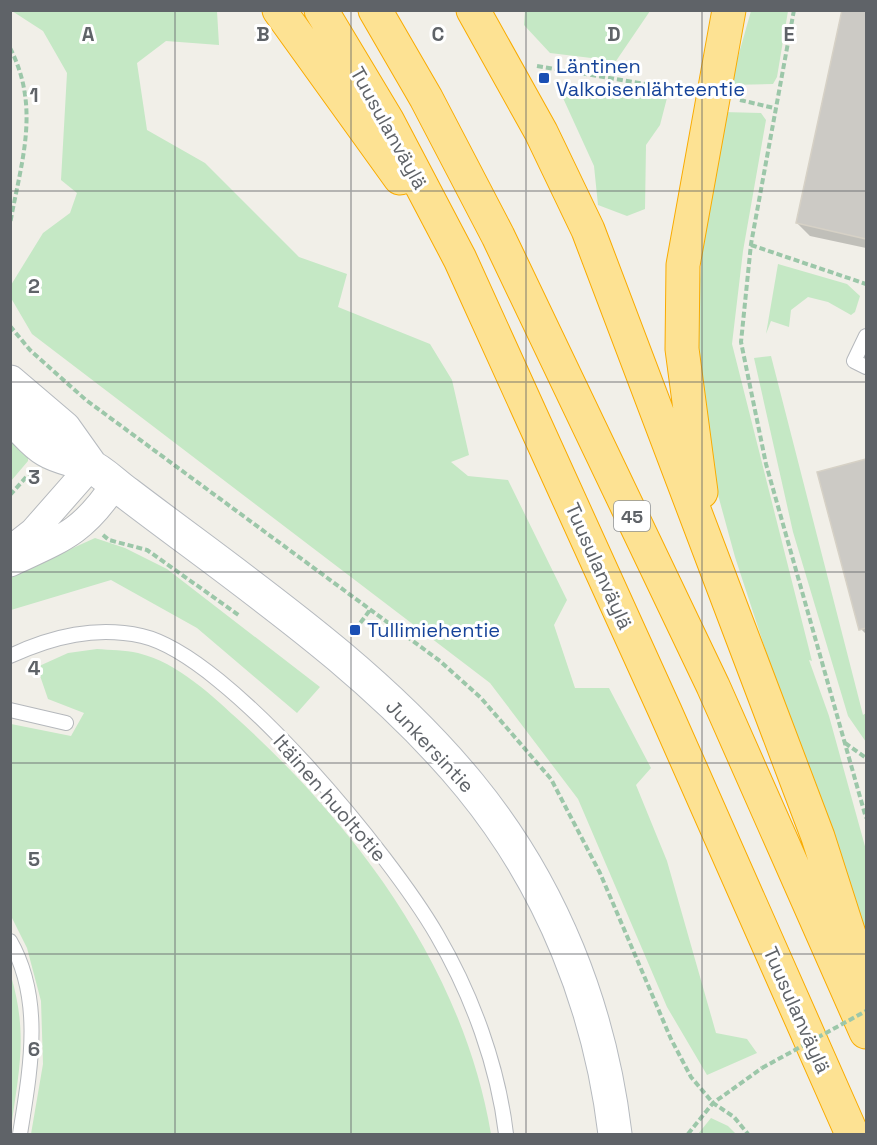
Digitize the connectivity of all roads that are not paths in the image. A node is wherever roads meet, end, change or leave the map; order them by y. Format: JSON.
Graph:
{"nodes":[{"id":1,"x":279,"y":10,"type":"edge"},
{"id":2,"x":321,"y":10,"type":"edge"},
{"id":3,"x":375,"y":10,"type":"edge"},
{"id":4,"x":472,"y":10,"type":"edge"},
{"id":5,"x":729,"y":10,"type":"edge"},
{"id":6,"x":460,"y":259,"type":"junction"},
{"id":7,"x":867,"y":336,"type":"edge"},
{"id":8,"x":867,"y":367,"type":"edge"},
{"id":9,"x":10,"y":382,"type":"edge"},
{"id":10,"x":10,"y":417,"type":"edge"},
{"id":11,"x":103,"y":475,"type":"junction"},
{"id":12,"x":10,"y":550,"type":"edge"},
{"id":13,"x":10,"y":563,"type":"edge"},
{"id":14,"x":714,"y":568,"type":"junction"},
{"id":15,"x":10,"y":656,"type":"edge"},
{"id":16,"x":10,"y":710,"type":"edge"},
{"id":17,"x":66,"y":723,"type":"dead end"},
{"id":18,"x":10,"y":941,"type":"edge"},
{"id":19,"x":867,"y":987,"type":"edge"},
{"id":20,"x":867,"y":1032,"type":"edge"},
{"id":21,"x":20,"y":1134,"type":"edge"},
{"id":22,"x":506,"y":1134,"type":"edge"},
{"id":23,"x":615,"y":1134,"type":"edge"},
{"id":24,"x":852,"y":1134,"type":"edge"}],
"edges":[{"from":1,"to":6,"type":"highway"},
{"from":2,"to":6,"type":"highway","name":"Tuusulanväylä","number":"45"},
{"from":3,"to":20,"type":"highway","number":"45"},
{"from":4,"to":14,"type":"highway"},
{"from":5,"to":14,"type":"highway"},
{"from":6,"to":24,"type":"highway","name":"Tuusulanväylä","number":"45"},
{"from":7,"to":8,"type":"lane"},
{"from":9,"to":11,"type":"main road","name":"Junkersintie"},
{"from":10,"to":11,"type":"main road","name":"Junkersintie"},
{"from":11,"to":12,"type":"street"},
{"from":11,"to":13,"type":"street"},
{"from":11,"to":23,"type":"main road","name":"Junkersintie"},
{"from":14,"to":19,"type":"highway"},
{"from":15,"to":22,"type":"lane","name":"Itäinen huoltotie"},
{"from":16,"to":17,"type":"lane"},
{"from":18,"to":21,"type":"lane"}]}
